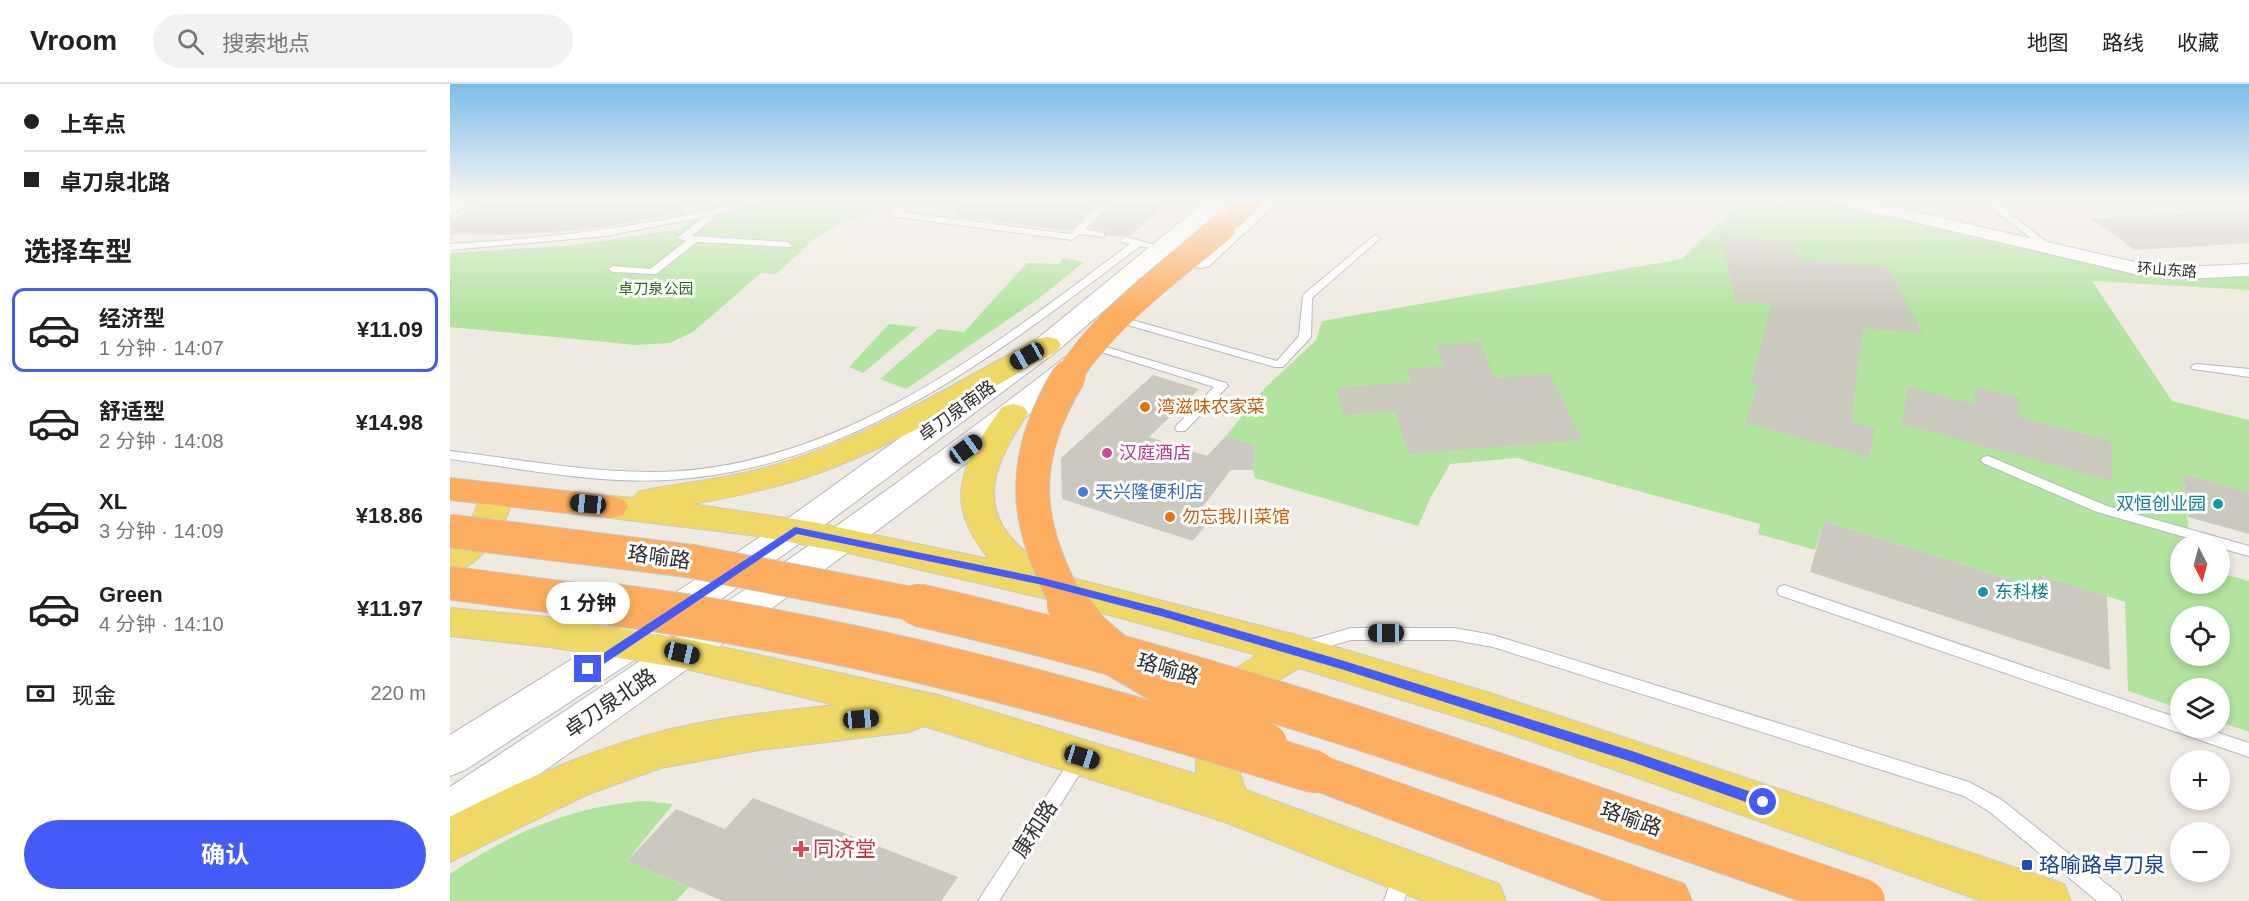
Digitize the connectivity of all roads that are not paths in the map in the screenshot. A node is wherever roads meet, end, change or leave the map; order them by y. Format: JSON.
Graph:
{"nodes":[{"id":1,"x":566,"y":238,"type":"edge"},
{"id":2,"x":696,"y":238,"type":"edge"},
{"id":3,"x":698,"y":238,"type":"edge"},
{"id":4,"x":1180,"y":238,"type":"edge"},
{"id":5,"x":1198,"y":238,"type":"edge"},
{"id":6,"x":1227,"y":238,"type":"edge"},
{"id":7,"x":1375,"y":238,"type":"dead end"},
{"id":8,"x":2004,"y":238,"type":"edge"},
{"id":9,"x":2037,"y":238,"type":"edge"},
{"id":10,"x":1125,"y":240,"type":"dead end"},
{"id":11,"x":1138,"y":243,"type":"junction"},
{"id":12,"x":787,"y":245,"type":"dead end"},
{"id":13,"x":450,"y":247,"type":"edge"},
{"id":14,"x":1163,"y":248,"type":"junction"},
{"id":15,"x":2051,"y":249,"type":"junction"},
{"id":16,"x":614,"y":269,"type":"dead end"},
{"id":17,"x":2249,"y":270,"type":"edge"},
{"id":18,"x":1128,"y":322,"type":"junction"},
{"id":19,"x":1047,"y":345,"type":"junction"},
{"id":20,"x":1096,"y":347,"type":"junction"},
{"id":21,"x":2197,"y":367,"type":"dead end"},
{"id":22,"x":2249,"y":373,"type":"edge"},
{"id":23,"x":1014,"y":413,"type":"junction"},
{"id":24,"x":1181,"y":428,"type":"dead end"},
{"id":25,"x":450,"y":455,"type":"edge"},
{"id":26,"x":1988,"y":460,"type":"dead end"},
{"id":27,"x":450,"y":489,"type":"edge"},
{"id":28,"x":496,"y":494,"type":"junction"},
{"id":29,"x":611,"y":507,"type":"junction"},
{"id":30,"x":795,"y":530,"type":"junction"},
{"id":31,"x":450,"y":531,"type":"edge"},
{"id":32,"x":843,"y":539,"type":"junction"},
{"id":33,"x":2249,"y":552,"type":"edge"},
{"id":34,"x":450,"y":561,"type":"edge"},
{"id":35,"x":1043,"y":582,"type":"junction"},
{"id":36,"x":450,"y":583,"type":"edge"},
{"id":37,"x":711,"y":586,"type":"joint"},
{"id":38,"x":768,"y":591,"type":"joint"},
{"id":39,"x":1784,"y":591,"type":"dead end"},
{"id":40,"x":450,"y":622,"type":"edge"},
{"id":41,"x":628,"y":644,"type":"junction"},
{"id":42,"x":1296,"y":650,"type":"junction"},
{"id":43,"x":682,"y":653,"type":"junction"},
{"id":44,"x":938,"y":712,"type":"junction"},
{"id":45,"x":2170,"y":723,"type":"edge"},
{"id":46,"x":2215,"y":738,"type":"edge"},
{"id":47,"x":2249,"y":750,"type":"edge"},
{"id":48,"x":450,"y":757,"type":"edge"},
{"id":49,"x":1082,"y":757,"type":"junction"},
{"id":50,"x":1315,"y":772,"type":"junction"},
{"id":51,"x":1230,"y":804,"type":"junction"},
{"id":52,"x":450,"y":812,"type":"edge"},
{"id":53,"x":450,"y":841,"type":"edge"},
{"id":54,"x":1399,"y":886,"type":"edge"},
{"id":55,"x":988,"y":901,"type":"edge"},
{"id":56,"x":1482,"y":901,"type":"edge"},
{"id":57,"x":1668,"y":901,"type":"edge"},
{"id":58,"x":1864,"y":901,"type":"edge"},
{"id":59,"x":2047,"y":901,"type":"edge"},
{"id":60,"x":2112,"y":901,"type":"edge"}],
"edges":[{"from":1,"to":13,"type":"lane"},
{"from":2,"to":16,"type":"lane"},
{"from":3,"to":12,"type":"lane"},
{"from":4,"to":14,"type":"main road","name":"卓刀泉南路"},
{"from":5,"to":50,"type":"highway","bridge":true},
{"from":6,"to":18,"type":"main road","name":"卓刀泉南路"},
{"from":7,"to":18,"type":"lane"},
{"from":8,"to":15,"type":"street","name":"环山东路"},
{"from":9,"to":15,"type":"lane"},
{"from":10,"to":11,"type":"lane"},
{"from":11,"to":14,"type":"lane"},
{"from":11,"to":25,"type":"lane"},
{"from":14,"to":19,"type":"main road","name":"卓刀泉南路"},
{"from":15,"to":17,"type":"street","name":"环山东路"},
{"from":18,"to":20,"type":"main road","name":"卓刀泉南路"},
{"from":19,"to":29,"type":"main road"},
{"from":19,"to":30,"type":"main road","name":"卓刀泉南路"},
{"from":20,"to":23,"type":"main road","name":"卓刀泉南路"},
{"from":20,"to":24,"type":"lane"},
{"from":21,"to":22,"type":"lane"},
{"from":23,"to":32,"type":"main road","name":"卓刀泉南路"},
{"from":23,"to":35,"type":"main road"},
{"from":26,"to":33,"type":"lane"},
{"from":27,"to":28,"type":"highway"},
{"from":28,"to":29,"type":"highway"},
{"from":28,"to":34,"type":"main road"},
{"from":29,"to":30,"type":"main road"},
{"from":30,"to":32,"type":"main road"},
{"from":30,"to":37,"type":"main road","name":"卓刀泉南路"},
{"from":31,"to":58,"type":"highway","name":"珞喻路","bridge":true},
{"from":32,"to":35,"type":"main road"},
{"from":32,"to":38,"type":"main road","name":"卓刀泉南路"},
{"from":35,"to":42,"type":"main road"},
{"from":36,"to":50,"type":"highway","bridge":true},
{"from":37,"to":41,"type":"main road","name":"卓刀泉北路"},
{"from":38,"to":43,"type":"main road","name":"卓刀泉北路"},
{"from":39,"to":45,"type":"lane"},
{"from":40,"to":41,"type":"main road"},
{"from":41,"to":43,"type":"main road"},
{"from":41,"to":48,"type":"main road","name":"卓刀泉北路"},
{"from":42,"to":51,"type":"main road"},
{"from":42,"to":59,"type":"main road"},
{"from":42,"to":60,"type":"lane"},
{"from":43,"to":44,"type":"main road"},
{"from":43,"to":52,"type":"main road","name":"卓刀泉北路"},
{"from":44,"to":49,"type":"main road"},
{"from":44,"to":53,"type":"main road"},
{"from":46,"to":47,"type":"lane"},
{"from":49,"to":51,"type":"main road"},
{"from":49,"to":55,"type":"lane","name":"康和路"},
{"from":50,"to":57,"type":"highway"},
{"from":51,"to":54,"type":"main road"},
{"from":54,"to":56,"type":"main road"}]}
